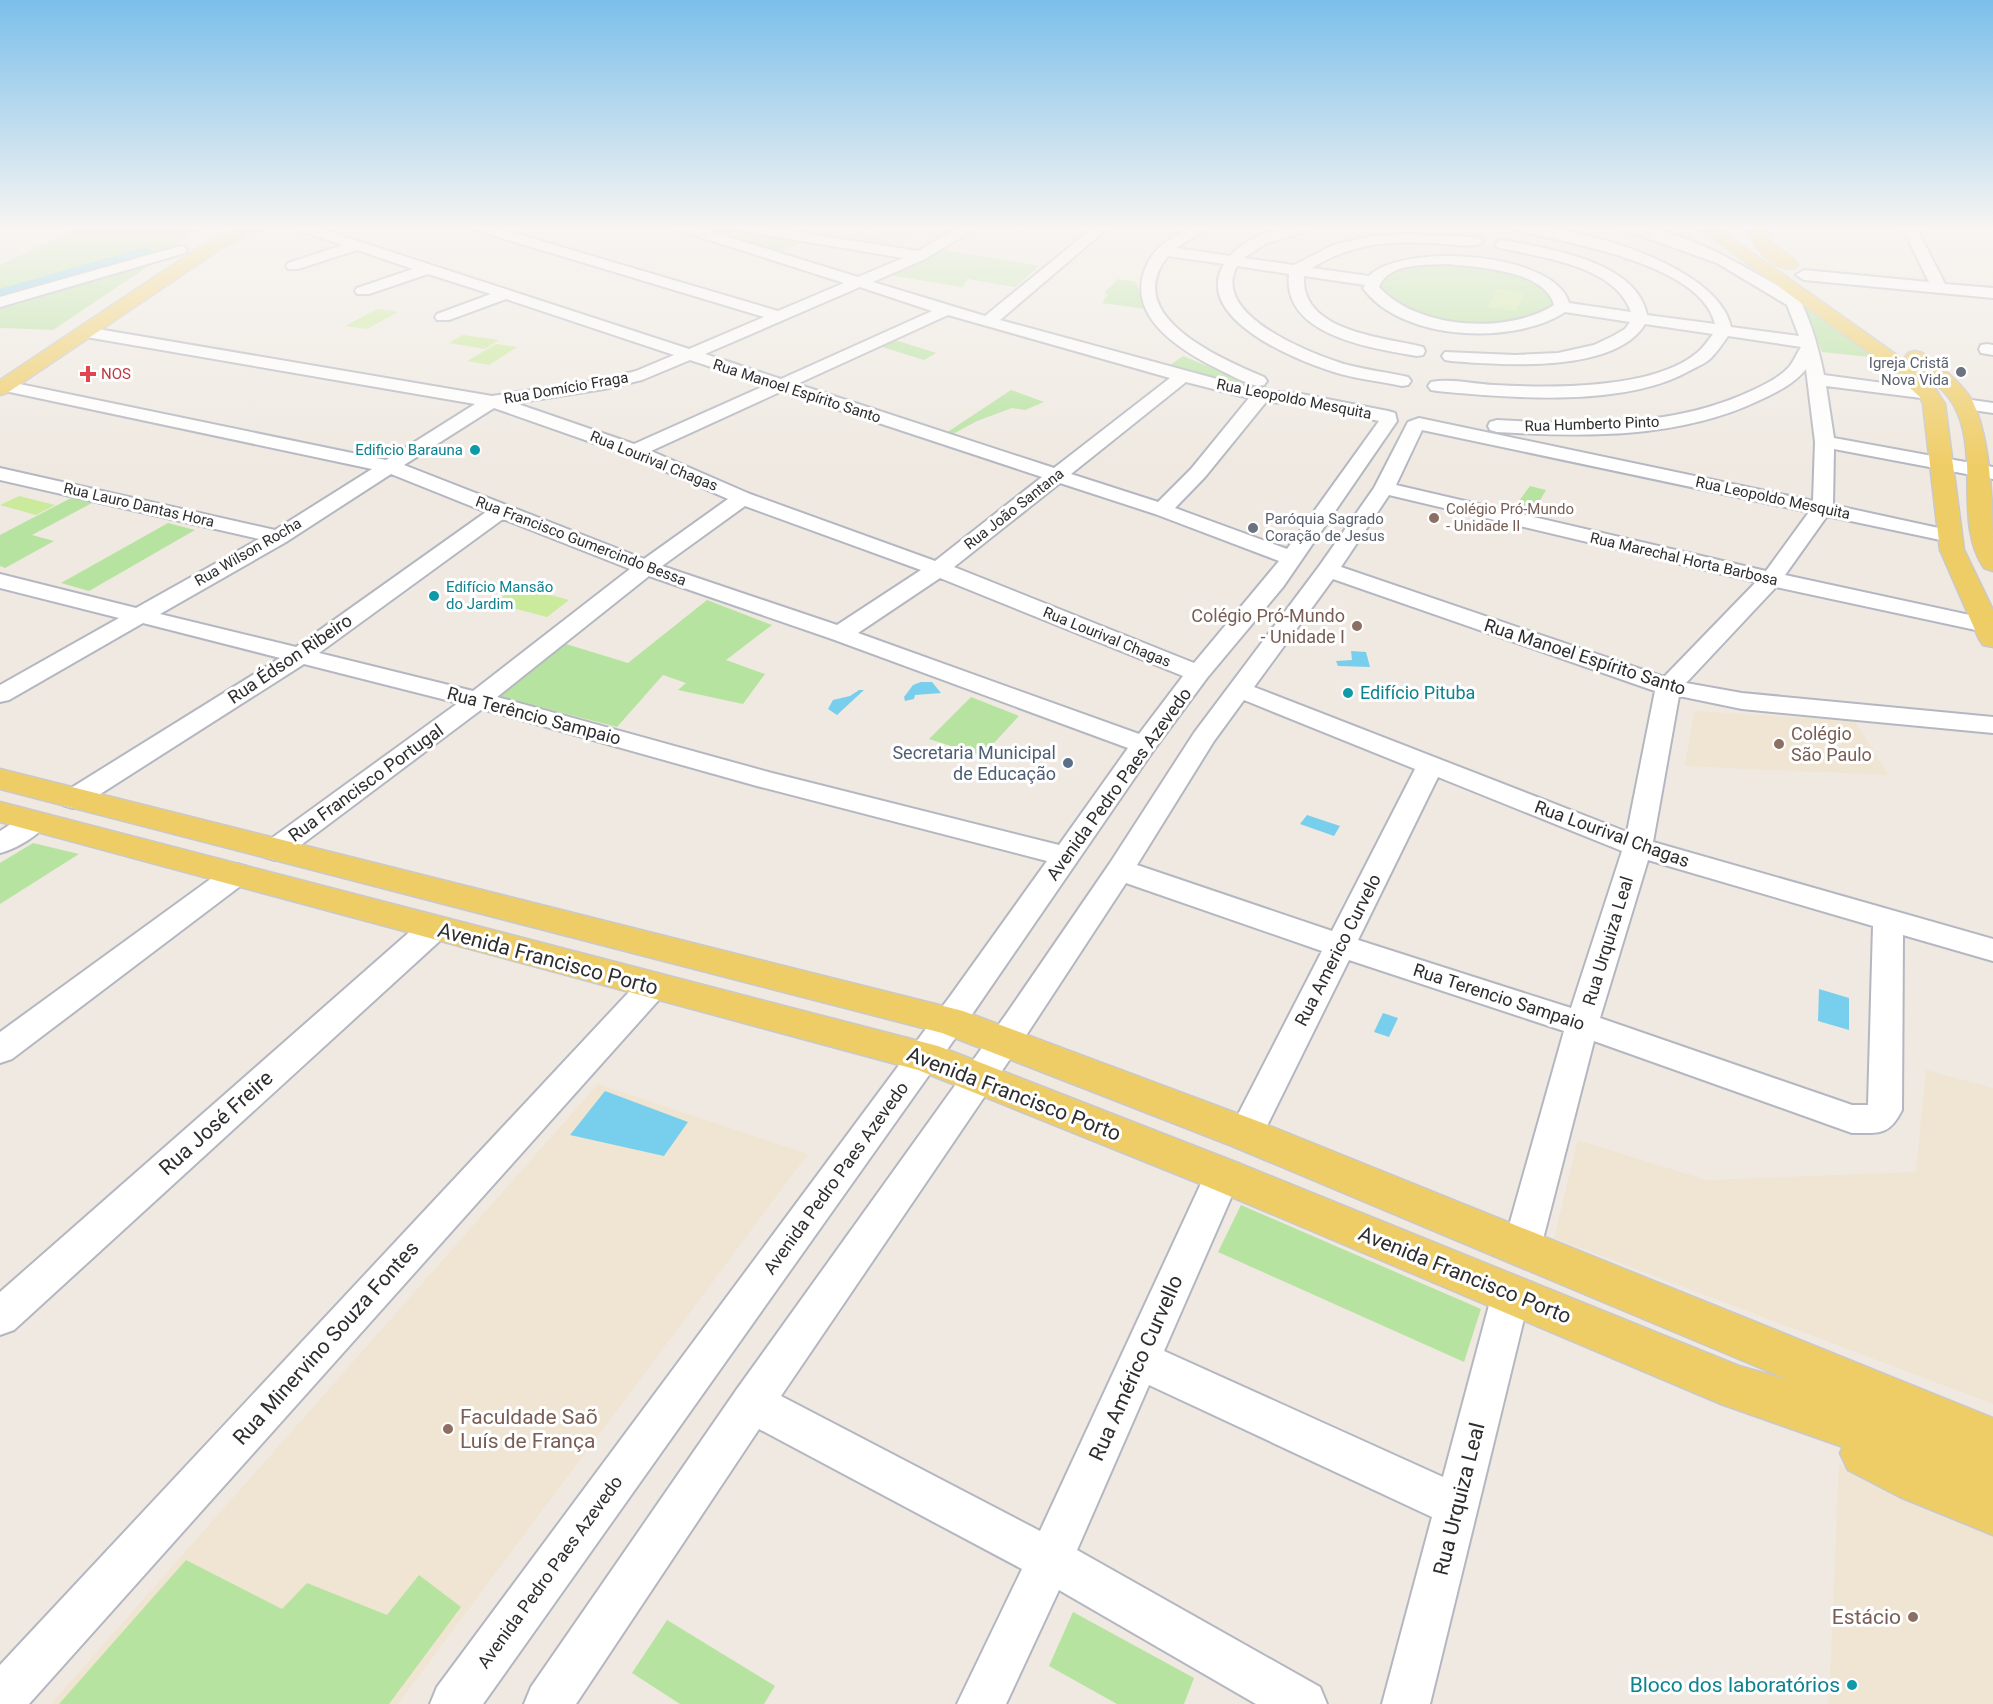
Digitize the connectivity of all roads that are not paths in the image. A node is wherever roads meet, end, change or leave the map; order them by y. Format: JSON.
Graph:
{"nodes":[{"id":1,"x":107,"y":307,"type":"edge"},
{"id":2,"x":124,"y":307,"type":"edge"},
{"id":3,"x":472,"y":307,"type":"edge"},
{"id":4,"x":540,"y":307,"type":"edge"},
{"id":5,"x":748,"y":307,"type":"edge"},
{"id":6,"x":799,"y":307,"type":"edge"},
{"id":7,"x":936,"y":307,"type":"edge"},
{"id":8,"x":1006,"y":307,"type":"edge"},
{"id":9,"x":1152,"y":307,"type":"edge"},
{"id":10,"x":1232,"y":307,"type":"edge"},
{"id":11,"x":1303,"y":307,"type":"edge"},
{"id":12,"x":1392,"y":307,"type":"edge"},
{"id":13,"x":1562,"y":307,"type":"joint"},
{"id":14,"x":1638,"y":307,"type":"edge"},
{"id":15,"x":1713,"y":307,"type":"edge"},
{"id":16,"x":1796,"y":307,"type":"edge"},
{"id":17,"x":1818,"y":307,"type":"edge"},
{"id":18,"x":1846,"y":307,"type":"edge"},
{"id":19,"x":947,"y":310,"type":"junction"},
{"id":20,"x":777,"y":316,"type":"junction"},
{"id":21,"x":442,"y":317,"type":"dead end"},
{"id":22,"x":1640,"y":319,"type":"junction"},
{"id":23,"x":988,"y":321,"type":"junction"},
{"id":24,"x":87,"y":322,"type":"junction"},
{"id":25,"x":1434,"y":322,"type":"junction"},
{"id":26,"x":1466,"y":327,"type":"junction"},
{"id":27,"x":1724,"y":331,"type":"junction"},
{"id":28,"x":1809,"y":344,"type":"junction"},
{"id":29,"x":35,"y":347,"type":"junction"},
{"id":30,"x":60,"y":349,"type":"junction"},
{"id":31,"x":1417,"y":351,"type":"junction"},
{"id":32,"x":687,"y":354,"type":"junction"},
{"id":33,"x":1452,"y":356,"type":"junction"},
{"id":34,"x":1183,"y":376,"type":"junction"},
{"id":35,"x":1816,"y":379,"type":"junction"},
{"id":36,"x":2,"y":382,"type":"edge"},
{"id":37,"x":782,"y":385,"type":"junction"},
{"id":38,"x":1929,"y":394,"type":"junction"},
{"id":39,"x":1261,"y":396,"type":"junction"},
{"id":40,"x":1296,"y":398,"type":"junction"},
{"id":41,"x":492,"y":401,"type":"junction"},
{"id":42,"x":1965,"y":404,"type":"junction"},
{"id":43,"x":1393,"y":406,"type":"junction"},
{"id":44,"x":1993,"y":408,"type":"edge"},
{"id":45,"x":1423,"y":412,"type":"junction"},
{"id":46,"x":1825,"y":442,"type":"junction"},
{"id":47,"x":635,"y":451,"type":"junction"},
{"id":48,"x":1940,"y":462,"type":"junction"},
{"id":49,"x":392,"y":467,"type":"junction"},
{"id":50,"x":1986,"y":472,"type":"edge"},
{"id":51,"x":0,"y":474,"type":"edge"},
{"id":52,"x":1056,"y":477,"type":"junction"},
{"id":53,"x":1384,"y":488,"type":"junction"},
{"id":54,"x":743,"y":498,"type":"junction"},
{"id":55,"x":1823,"y":508,"type":"junction"},
{"id":56,"x":502,"y":510,"type":"junction"},
{"id":57,"x":1162,"y":510,"type":"junction"},
{"id":58,"x":1950,"y":536,"type":"junction"},
{"id":59,"x":278,"y":537,"type":"junction"},
{"id":60,"x":1991,"y":554,"type":"edge"},
{"id":61,"x":1291,"y":558,"type":"junction"},
{"id":62,"x":646,"y":568,"type":"junction"},
{"id":63,"x":938,"y":569,"type":"junction"},
{"id":64,"x":1328,"y":570,"type":"junction"},
{"id":65,"x":1771,"y":579,"type":"junction"},
{"id":66,"x":0,"y":581,"type":"edge"},
{"id":67,"x":1275,"y":582,"type":"junction"},
{"id":68,"x":1310,"y":595,"type":"junction"},
{"id":69,"x":138,"y":616,"type":"junction"},
{"id":70,"x":1989,"y":632,"type":"edge"},
{"id":71,"x":840,"y":634,"type":"junction"},
{"id":72,"x":301,"y":655,"type":"junction"},
{"id":73,"x":1198,"y":673,"type":"junction"},
{"id":74,"x":1668,"y":687,"type":"junction"},
{"id":75,"x":1241,"y":690,"type":"junction"},
{"id":76,"x":0,"y":695,"type":"edge"},
{"id":77,"x":478,"y":700,"type":"junction"},
{"id":78,"x":1165,"y":718,"type":"junction"},
{"id":79,"x":1993,"y":725,"type":"edge"},
{"id":80,"x":1203,"y":739,"type":"junction"},
{"id":81,"x":1144,"y":746,"type":"junction"},
{"id":82,"x":1430,"y":766,"type":"junction"},
{"id":83,"x":0,"y":779,"type":"edge"},
{"id":84,"x":73,"y":799,"type":"junction"},
{"id":85,"x":0,"y":812,"type":"edge"},
{"id":86,"x":35,"y":821,"type":"junction"},
{"id":87,"x":0,"y":844,"type":"edge"},
{"id":88,"x":1638,"y":848,"type":"junction"},
{"id":89,"x":275,"y":850,"type":"junction"},
{"id":90,"x":1067,"y":857,"type":"junction"},
{"id":91,"x":1120,"y":870,"type":"junction"},
{"id":92,"x":237,"y":874,"type":"junction"},
{"id":93,"x":1888,"y":921,"type":"junction"},
{"id":94,"x":433,"y":928,"type":"junction"},
{"id":95,"x":1339,"y":945,"type":"junction"},
{"id":96,"x":1993,"y":950,"type":"edge"},
{"id":97,"x":653,"y":986,"type":"junction"},
{"id":98,"x":950,"y":1021,"type":"junction"},
{"id":99,"x":1582,"y":1024,"type":"junction"},
{"id":100,"x":1005,"y":1041,"type":"junction"},
{"id":101,"x":0,"y":1050,"type":"edge"},
{"id":102,"x":924,"y":1057,"type":"junction"},
{"id":103,"x":980,"y":1077,"type":"junction"},
{"id":104,"x":1246,"y":1134,"type":"junction"},
{"id":105,"x":1223,"y":1176,"type":"junction"},
{"id":106,"x":1522,"y":1247,"type":"junction"},
{"id":107,"x":1511,"y":1294,"type":"junction"},
{"id":108,"x":1670,"y":1311,"type":"junction"},
{"id":109,"x":0,"y":1317,"type":"edge"},
{"id":110,"x":1140,"y":1360,"type":"junction"},
{"id":111,"x":1796,"y":1384,"type":"junction"},
{"id":112,"x":1738,"y":1388,"type":"junction"},
{"id":113,"x":752,"y":1403,"type":"junction"},
{"id":114,"x":1993,"y":1418,"type":"edge"},
{"id":115,"x":1993,"y":1442,"type":"edge"},
{"id":116,"x":1993,"y":1482,"type":"edge"},
{"id":117,"x":1457,"y":1506,"type":"junction"},
{"id":118,"x":1993,"y":1510,"type":"edge"},
{"id":119,"x":1050,"y":1560,"type":"junction"},
{"id":120,"x":0,"y":1700,"type":"edge"},
{"id":121,"x":454,"y":1704,"type":"edge"},
{"id":122,"x":548,"y":1704,"type":"edge"},
{"id":123,"x":981,"y":1704,"type":"edge"},
{"id":124,"x":1303,"y":1704,"type":"edge"},
{"id":125,"x":1406,"y":1704,"type":"edge"}],
"edges":[{"from":1,"to":24,"type":"main road"},
{"from":2,"to":24,"type":"main road"},
{"from":3,"to":21,"type":"street"},
{"from":4,"to":32,"type":"street","name":"Rua Manoel Espírito Santo"},
{"from":5,"to":20,"type":"street"},
{"from":6,"to":20,"type":"street","name":"Rua Domício Fraga"},
{"from":7,"to":19,"type":"street","name":"Rua Leopoldo Mesquita"},
{"from":8,"to":23,"type":"street"},
{"from":9,"to":40,"type":"street"},
{"from":10,"to":43,"type":"street"},
{"from":11,"to":31,"type":"street"},
{"from":12,"to":25,"type":"street"},
{"from":13,"to":22,"type":"street"},
{"from":13,"to":26,"type":"street"},
{"from":14,"to":22,"type":"street"},
{"from":15,"to":27,"type":"street"},
{"from":16,"to":28,"type":"street"},
{"from":17,"to":38,"type":"main road"},
{"from":18,"to":42,"type":"main road"},
{"from":19,"to":23,"type":"street","name":"Rua Leopoldo Mesquita"},
{"from":19,"to":37,"type":"street"},
{"from":20,"to":32,"type":"street","name":"Rua Domício Fraga"},
{"from":22,"to":27,"type":"street"},
{"from":22,"to":33,"type":"street"},
{"from":23,"to":34,"type":"street","name":"Rua Leopoldo Mesquita"},
{"from":24,"to":29,"type":"main road"},
{"from":24,"to":30,"type":"main road"},
{"from":24,"to":41,"type":"street","name":"Rua Lourival Chagas"},
{"from":25,"to":26,"type":"street"},
{"from":25,"to":31,"type":"street","name":"Avenida Pedro Paes Azevedo"},
{"from":26,"to":33,"type":"street"},
{"from":27,"to":28,"type":"street"},
{"from":27,"to":45,"type":"street"},
{"from":28,"to":35,"type":"street"},
{"from":28,"to":45,"type":"street","name":"Rua Humberto Pinto"},
{"from":29,"to":30,"type":"main road"},
{"from":29,"to":36,"type":"main road"},
{"from":30,"to":36,"type":"main road"},
{"from":31,"to":43,"type":"street","name":"Avenida Pedro Paes Azevedo"},
{"from":32,"to":37,"type":"street","name":"Rua Manoel Espírito Santo"},
{"from":32,"to":41,"type":"street","name":"Rua Domício Fraga"},
{"from":33,"to":45,"type":"street"},
{"from":34,"to":39,"type":"street","name":"Rua Leopoldo Mesquita"},
{"from":34,"to":52,"type":"street","name":"Rua João Santana"},
{"from":35,"to":38,"type":"street"},
{"from":35,"to":46,"type":"street"},
{"from":36,"to":49,"type":"street","name":"Rua Francisco Gumercindo Bessa"},
{"from":37,"to":47,"type":"street"},
{"from":37,"to":52,"type":"street","name":"Rua Manoel Espírito Santo"},
{"from":38,"to":48,"type":"main road"},
{"from":39,"to":40,"type":"street","name":"Rua Leopoldo Mesquita"},
{"from":39,"to":57,"type":"street"},
{"from":40,"to":43,"type":"street","name":"Rua Leopoldo Mesquita"},
{"from":41,"to":47,"type":"street","name":"Rua Lourival Chagas"},
{"from":41,"to":49,"type":"street","name":"Rua Wilson Rocha"},
{"from":42,"to":44,"type":"street"},
{"from":42,"to":50,"type":"main road"},
{"from":43,"to":45,"type":"street"},
{"from":43,"to":61,"type":"street","name":"Avenida Pedro Paes Azevedo"},
{"from":45,"to":53,"type":"street"},
{"from":45,"to":55,"type":"street","name":"Rua Leopoldo Mesquita"},
{"from":46,"to":48,"type":"street"},
{"from":46,"to":55,"type":"street"},
{"from":47,"to":54,"type":"street","name":"Rua Lourival Chagas"},
{"from":48,"to":50,"type":"street"},
{"from":48,"to":58,"type":"main road"},
{"from":49,"to":56,"type":"street","name":"Rua Francisco Gumercindo Bessa"},
{"from":49,"to":59,"type":"street","name":"Rua Wilson Rocha"},
{"from":50,"to":60,"type":"main road"},
{"from":51,"to":59,"type":"street","name":"Rua Lauro Dantas Hora"},
{"from":52,"to":57,"type":"street","name":"Rua Manoel Espírito Santo"},
{"from":52,"to":63,"type":"street","name":"Rua João Santana"},
{"from":53,"to":64,"type":"street"},
{"from":53,"to":65,"type":"street","name":"Rua Marechal Horta Barbosa"},
{"from":54,"to":62,"type":"street","name":"Rua Francisco Portugal"},
{"from":54,"to":63,"type":"street","name":"Rua Lourival Chagas"},
{"from":55,"to":58,"type":"street","name":"Rua Leopoldo Mesquita"},
{"from":55,"to":65,"type":"street"},
{"from":56,"to":62,"type":"street","name":"Rua Francisco Gumercindo Bessa"},
{"from":56,"to":72,"type":"street","name":"Rua Édson Ribeiro"},
{"from":57,"to":61,"type":"street","name":"Rua Manoel Espírito Santo"},
{"from":58,"to":70,"type":"main road"},
{"from":59,"to":69,"type":"street","name":"Rua Wilson Rocha"},
{"from":61,"to":67,"type":"street","name":"Avenida Pedro Paes Azevedo"},
{"from":62,"to":71,"type":"street","name":"Rua Francisco Gumercindo Bessa"},
{"from":62,"to":77,"type":"street","name":"Rua Francisco Portugal"},
{"from":63,"to":71,"type":"street","name":"Rua João Santana"},
{"from":63,"to":73,"type":"street","name":"Rua Lourival Chagas"},
{"from":64,"to":68,"type":"street"},
{"from":64,"to":74,"type":"street","name":"Rua Manoel Espírito Santo"},
{"from":65,"to":70,"type":"street","name":"Rua Marechal Horta Barbosa"},
{"from":65,"to":74,"type":"street"},
{"from":66,"to":69,"type":"street","name":"Rua Terêncio Sampaio"},
{"from":67,"to":68,"type":"street"},
{"from":67,"to":73,"type":"street","name":"Avenida Pedro Paes Azevedo"},
{"from":68,"to":75,"type":"street"},
{"from":69,"to":72,"type":"street","name":"Rua Terêncio Sampaio"},
{"from":69,"to":76,"type":"street","name":"Rua Wilson Rocha"},
{"from":71,"to":81,"type":"street","name":"Rua Francisco Gumercindo Bessa"},
{"from":72,"to":77,"type":"street","name":"Rua Terêncio Sampaio"},
{"from":72,"to":84,"type":"street","name":"Rua Édson Ribeiro"},
{"from":73,"to":78,"type":"street","name":"Avenida Pedro Paes Azevedo"},
{"from":74,"to":79,"type":"street","name":"Rua Manoel Espírito Santo"},
{"from":74,"to":88,"type":"street","name":"Rua Urquiza Leal"},
{"from":75,"to":80,"type":"street"},
{"from":75,"to":82,"type":"street","name":"Rua Lourival Chagas"},
{"from":77,"to":89,"type":"street","name":"Rua Francisco Portugal"},
{"from":77,"to":90,"type":"street","name":"Rua Terêncio Sampaio"},
{"from":78,"to":80,"type":"street"},
{"from":78,"to":81,"type":"street","name":"Avenida Pedro Paes Azevedo"},
{"from":80,"to":91,"type":"street"},
{"from":81,"to":90,"type":"street","name":"Avenida Pedro Paes Azevedo"},
{"from":82,"to":88,"type":"street","name":"Rua Lourival Chagas"},
{"from":82,"to":95,"type":"street","name":"Rua Americo Curvelo"},
{"from":83,"to":84,"type":"main road","name":"Avenida Francisco Porto"},
{"from":84,"to":89,"type":"main road","name":"Avenida Francisco Porto"},
{"from":85,"to":86,"type":"main road","name":"Avenida Francisco Porto"},
{"from":86,"to":87,"type":"street"},
{"from":86,"to":92,"type":"main road","name":"Avenida Francisco Porto"},
{"from":88,"to":93,"type":"street","name":"Rua Lourival Chagas"},
{"from":88,"to":99,"type":"street","name":"Rua Urquiza Leal"},
{"from":89,"to":98,"type":"main road","name":"Avenida Francisco Porto"},
{"from":90,"to":98,"type":"street","name":"Avenida Pedro Paes Azevedo"},
{"from":91,"to":95,"type":"street","name":"Rua Terencio Sampaio"},
{"from":91,"to":100,"type":"street"},
{"from":92,"to":94,"type":"main road","name":"Avenida Francisco Porto"},
{"from":92,"to":101,"type":"street"},
{"from":93,"to":96,"type":"street","name":"Rua Lourival Chagas"},
{"from":93,"to":99,"type":"street","name":"Rua Terencio Sampaio"},
{"from":94,"to":97,"type":"main road","name":"Avenida Francisco Porto"},
{"from":94,"to":109,"type":"street","name":"Rua José Freire"},
{"from":95,"to":99,"type":"street","name":"Rua Terencio Sampaio"},
{"from":95,"to":104,"type":"street","name":"Rua Americo Curvelo"},
{"from":97,"to":102,"type":"main road","name":"Avenida Francisco Porto"},
{"from":97,"to":120,"type":"street","name":"Rua Minervino Souza Fontes"},
{"from":98,"to":100,"type":"main road","name":"Avenida Francisco Porto"},
{"from":98,"to":102,"type":"street","name":"Avenida Pedro Paes Azevedo"},
{"from":99,"to":106,"type":"street","name":"Rua Urquiza Leal"},
{"from":100,"to":103,"type":"street"},
{"from":100,"to":104,"type":"main road","name":"Avenida Francisco Porto"},
{"from":102,"to":103,"type":"main road","name":"Avenida Francisco Porto"},
{"from":102,"to":121,"type":"street","name":"Avenida Pedro Paes Azevedo"},
{"from":103,"to":105,"type":"main road","name":"Avenida Francisco Porto"},
{"from":103,"to":113,"type":"street"},
{"from":104,"to":106,"type":"main road","name":"Avenida Francisco Porto"},
{"from":105,"to":107,"type":"main road","name":"Avenida Francisco Porto"},
{"from":105,"to":110,"type":"street","name":"Rua Américo Curvello"},
{"from":106,"to":108,"type":"main road","name":"Avenida Francisco Porto"},
{"from":107,"to":112,"type":"main road","name":"Avenida Francisco Porto"},
{"from":107,"to":117,"type":"street","name":"Rua Urquiza Leal"},
{"from":108,"to":111,"type":"main road","name":"Avenida Francisco Porto"},
{"from":108,"to":114,"type":"main road"},
{"from":110,"to":117,"type":"street"},
{"from":110,"to":119,"type":"street","name":"Rua Américo Curvello"},
{"from":111,"to":112,"type":"main road","name":"Avenida Francisco Porto"},
{"from":111,"to":115,"type":"main road"},
{"from":111,"to":116,"type":"main road","name":"Avenida Francisco Porto"},
{"from":112,"to":118,"type":"main road"},
{"from":113,"to":119,"type":"street"},
{"from":113,"to":122,"type":"street"},
{"from":117,"to":125,"type":"street","name":"Rua Urquiza Leal"},
{"from":119,"to":123,"type":"street","name":"Rua Américo Curvello"},
{"from":119,"to":124,"type":"street"}]}
